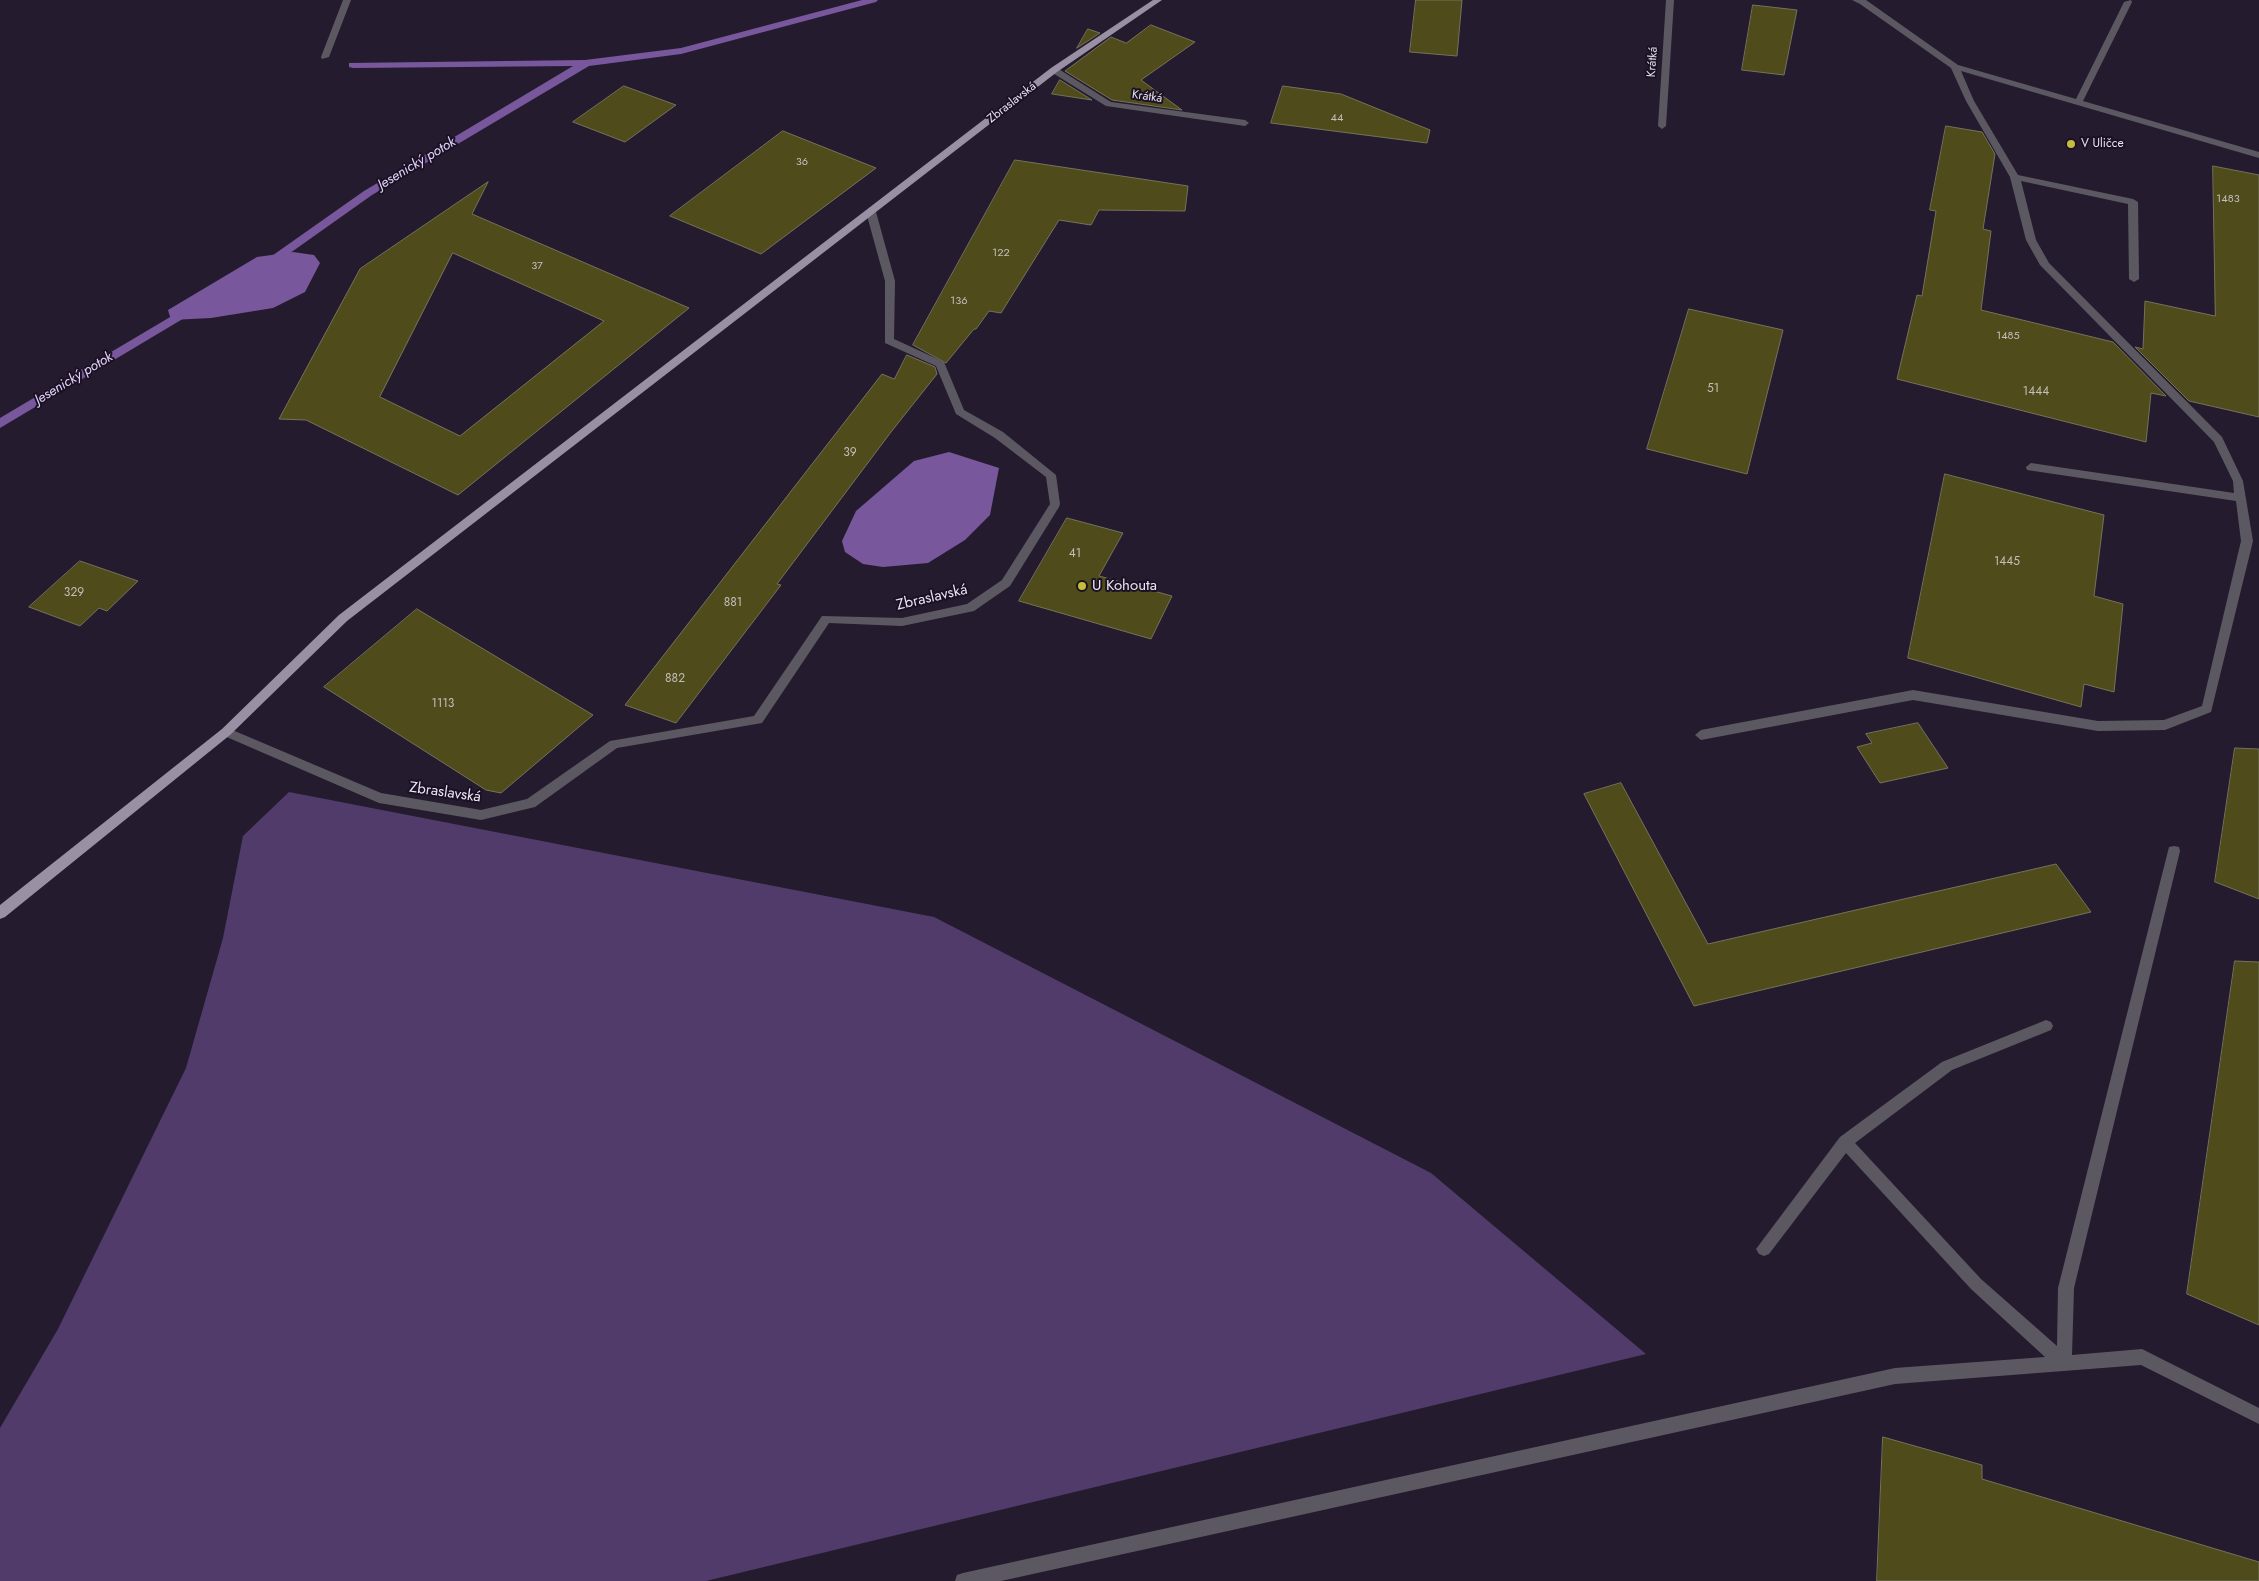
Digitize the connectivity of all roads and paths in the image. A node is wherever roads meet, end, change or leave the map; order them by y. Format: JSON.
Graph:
{"nodes":[{"id":1,"x":348,"y":0,"type":"edge"},
{"id":2,"x":1158,"y":0,"type":"edge"},
{"id":3,"x":1670,"y":0,"type":"edge"},
{"id":4,"x":1856,"y":0,"type":"edge"},
{"id":5,"x":2128,"y":2,"type":"dead end"},
{"id":6,"x":325,"y":57,"type":"dead end"},
{"id":7,"x":1955,"y":67,"type":"junction"},
{"id":8,"x":1054,"y":70,"type":"junction"},
{"id":9,"x":2078,"y":103,"type":"junction"},
{"id":10,"x":1245,"y":123,"type":"dead end"},
{"id":11,"x":1662,"y":126,"type":"dead end"},
{"id":12,"x":2259,"y":155,"type":"edge"},
{"id":13,"x":2015,"y":177,"type":"junction"},
{"id":14,"x":872,"y":212,"type":"junction"},
{"id":15,"x":2134,"y":279,"type":"dead end"},
{"id":16,"x":2031,"y":467,"type":"dead end"},
{"id":17,"x":2240,"y":498,"type":"junction"},
{"id":18,"x":226,"y":732,"type":"junction"},
{"id":19,"x":1702,"y":735,"type":"dead end"},
{"id":20,"x":2174,"y":851,"type":"dead end"},
{"id":21,"x":0,"y":913,"type":"edge"},
{"id":22,"x":2046,"y":1026,"type":"dead end"},
{"id":23,"x":1845,"y":1142,"type":"junction"},
{"id":24,"x":1764,"y":1249,"type":"dead end"},
{"id":25,"x":2064,"y":1363,"type":"junction"},
{"id":26,"x":2259,"y":1416,"type":"edge"},
{"id":27,"x":963,"y":1581,"type":"edge"}],
"edges":[{"from":1,"to":6,"type":"street"},
{"from":2,"to":8,"type":"main road","name":"Zbraslavská"},
{"from":3,"to":11,"type":"street","name":"Krátká"},
{"from":4,"to":7,"type":"street"},
{"from":5,"to":9,"type":"street"},
{"from":7,"to":9,"type":"street"},
{"from":7,"to":13,"type":"street"},
{"from":8,"to":10,"type":"street","name":"Krátká"},
{"from":8,"to":14,"type":"main road","name":"Zbraslavská"},
{"from":9,"to":12,"type":"street"},
{"from":13,"to":15,"type":"street"},
{"from":13,"to":17,"type":"street"},
{"from":14,"to":18,"type":"main road","name":"Zbraslavská"},
{"from":14,"to":18,"type":"street","name":"Zbraslavská"},
{"from":16,"to":17,"type":"street"},
{"from":17,"to":19,"type":"street"},
{"from":18,"to":21,"type":"main road"},
{"from":20,"to":25,"type":"street"},
{"from":22,"to":23,"type":"street"},
{"from":23,"to":24,"type":"street"},
{"from":23,"to":25,"type":"street"},
{"from":25,"to":26,"type":"street"},
{"from":25,"to":27,"type":"street"}]}
